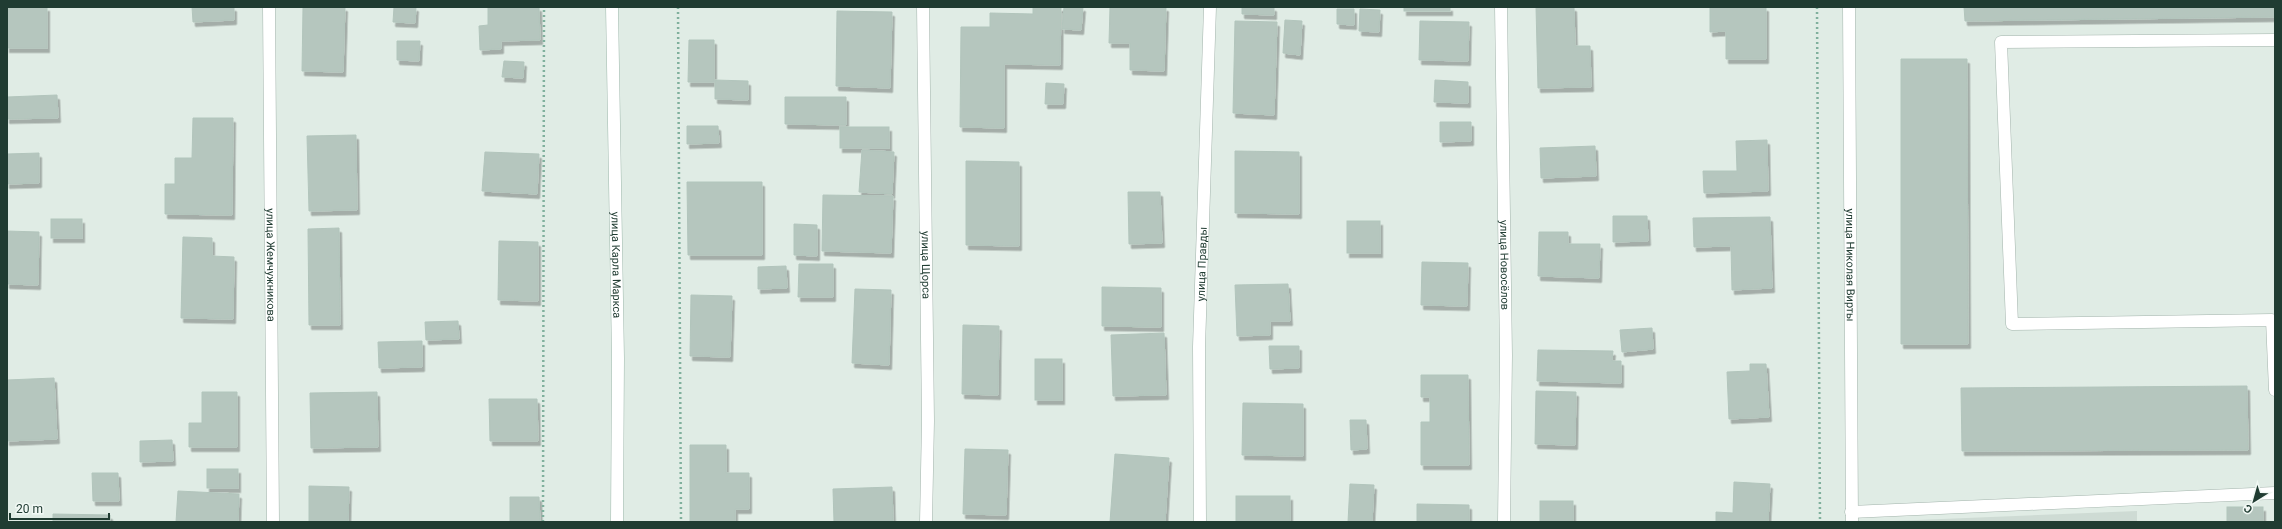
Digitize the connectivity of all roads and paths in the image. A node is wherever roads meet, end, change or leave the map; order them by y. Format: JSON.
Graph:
{"nodes":[{"id":1,"x":269,"y":7,"type":"edge"},
{"id":2,"x":544,"y":7,"type":"edge"},
{"id":3,"x":612,"y":7,"type":"edge"},
{"id":4,"x":678,"y":7,"type":"edge"},
{"id":5,"x":923,"y":7,"type":"edge"},
{"id":6,"x":1210,"y":7,"type":"edge"},
{"id":7,"x":1501,"y":7,"type":"edge"},
{"id":8,"x":1817,"y":7,"type":"edge"},
{"id":9,"x":1849,"y":7,"type":"edge"},
{"id":10,"x":2275,"y":40,"type":"edge"},
{"id":11,"x":2275,"y":390,"type":"edge"},
{"id":12,"x":2275,"y":493,"type":"edge"},
{"id":13,"x":1852,"y":517,"type":"edge"},
{"id":14,"x":273,"y":522,"type":"edge"},
{"id":15,"x":543,"y":522,"type":"edge"},
{"id":16,"x":617,"y":522,"type":"edge"},
{"id":17,"x":681,"y":522,"type":"edge"},
{"id":18,"x":926,"y":522,"type":"edge"},
{"id":19,"x":1200,"y":522,"type":"edge"},
{"id":20,"x":1504,"y":522,"type":"edge"},
{"id":21,"x":1820,"y":522,"type":"edge"}],
"edges":[{"from":1,"to":14,"type":"street","name":"улица Жемчужникова"},
{"from":2,"to":15,"type":"path"},
{"from":3,"to":16,"type":"street","name":"улица Карла Маркса"},
{"from":4,"to":17,"type":"path"},
{"from":5,"to":18,"type":"street","name":"улица Щорса"},
{"from":6,"to":19,"type":"street","name":"улица Правды"},
{"from":7,"to":20,"type":"street","name":"улица Новосёлов"},
{"from":8,"to":21,"type":"path"},
{"from":9,"to":13,"type":"street","name":"улица Николая Вирты"},
{"from":10,"to":11,"type":"street"},
{"from":12,"to":13,"type":"street"}]}
